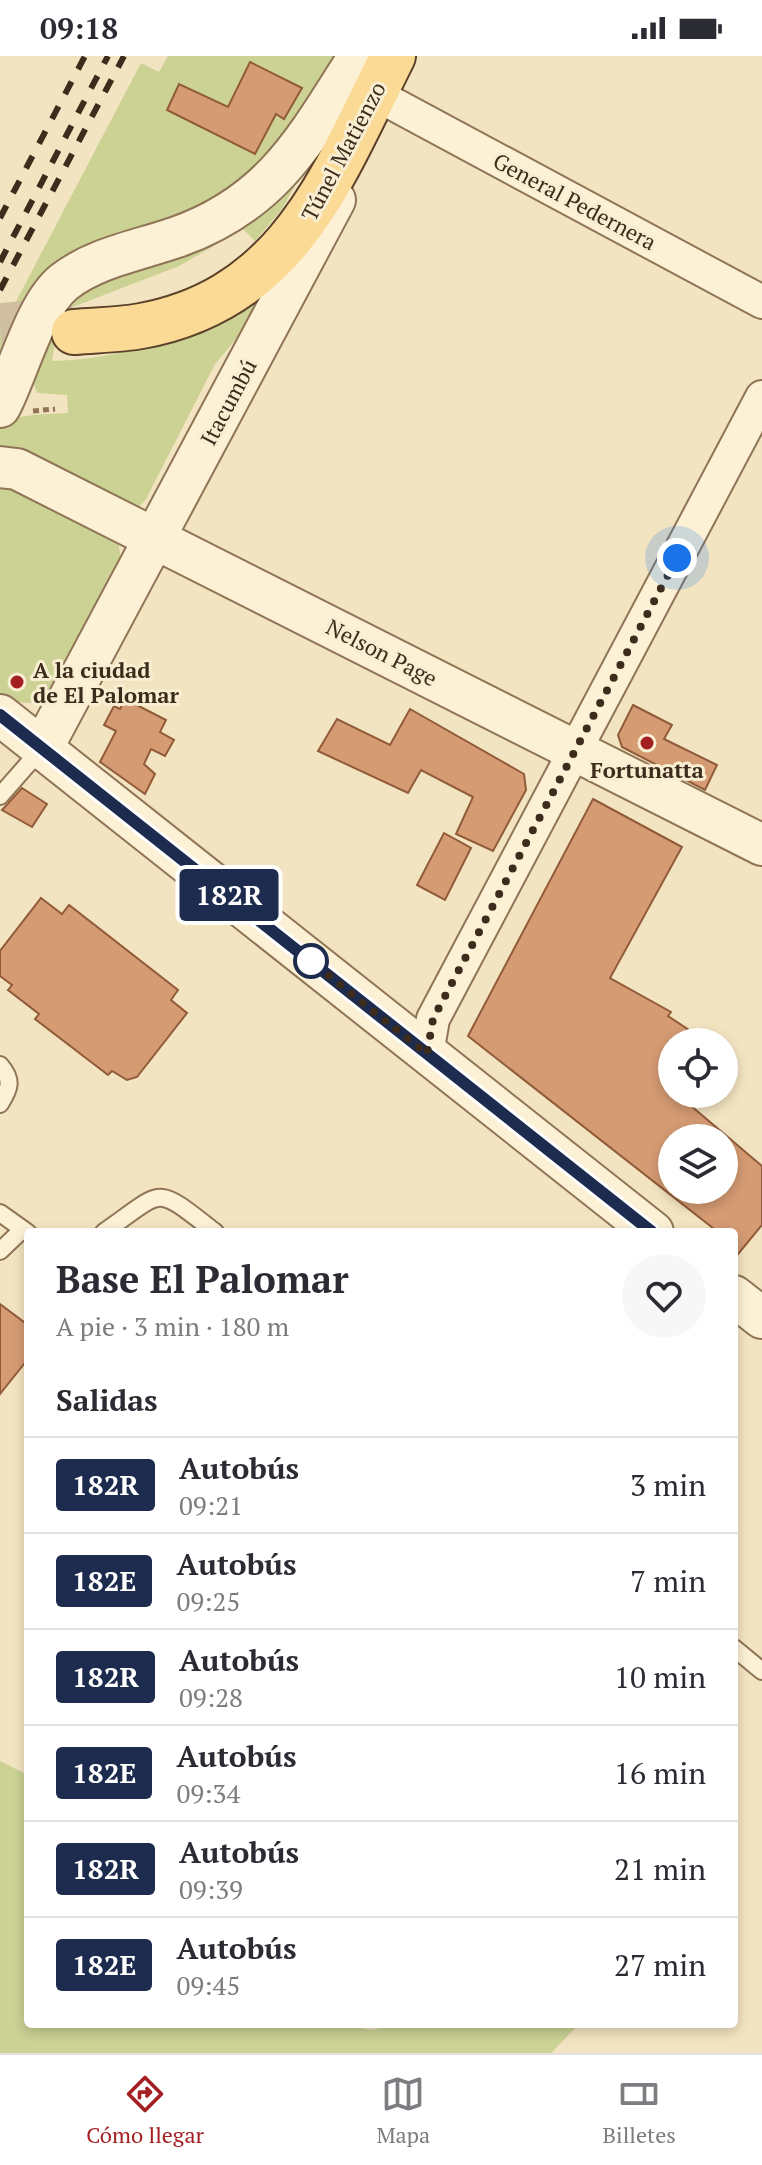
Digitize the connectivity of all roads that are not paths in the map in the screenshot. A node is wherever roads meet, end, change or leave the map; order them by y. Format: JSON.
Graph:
{"nodes":[{"id":1,"x":359,"y":56,"type":"edge"},
{"id":2,"x":376,"y":56,"type":"edge"},
{"id":3,"x":393,"y":56,"type":"edge"},
{"id":4,"x":410,"y":56,"type":"edge"},
{"id":5,"x":388,"y":101,"type":"junction"},
{"id":6,"x":762,"y":302,"type":"edge"},
{"id":7,"x":762,"y":397,"type":"edge"},
{"id":8,"x":0,"y":407,"type":"edge"},
{"id":9,"x":0,"y":467,"type":"edge"},
{"id":10,"x":155,"y":538,"type":"junction"},
{"id":11,"x":0,"y":715,"type":"edge"},
{"id":12,"x":43,"y":747,"type":"junction"},
{"id":13,"x":576,"y":750,"type":"junction"},
{"id":14,"x":0,"y":796,"type":"edge"},
{"id":15,"x":762,"y":845,"type":"edge"},
{"id":16,"x":427,"y":1054,"type":"junction"},
{"id":17,"x":0,"y":1065,"type":"edge"},
{"id":18,"x":0,"y":1104,"type":"edge"},
{"id":19,"x":0,"y":1213,"type":"edge"},
{"id":20,"x":109,"y":1228,"type":"edge"},
{"id":21,"x":210,"y":1228,"type":"edge"},
{"id":22,"x":648,"y":1228,"type":"edge"},
{"id":23,"x":24,"y":1230,"type":"edge"},
{"id":24,"x":24,"y":1232,"type":"edge"},
{"id":25,"x":0,"y":1251,"type":"edge"},
{"id":26,"x":738,"y":1299,"type":"edge"},
{"id":27,"x":762,"y":1318,"type":"edge"},
{"id":28,"x":738,"y":1651,"type":"edge"},
{"id":29,"x":762,"y":1671,"type":"edge"}],
"edges":[{"from":1,"to":8,"type":"street"},
{"from":2,"to":3,"type":"main road","name":"Túnel Matienzo"},
{"from":4,"to":5,"type":"street","name":"Itacumbú"},
{"from":5,"to":6,"type":"street","name":"General Pedernera"},
{"from":5,"to":10,"type":"street","name":"Itacumbú"},
{"from":7,"to":13,"type":"street"},
{"from":9,"to":10,"type":"street","name":"Nelson Page"},
{"from":10,"to":12,"type":"street","name":"Itacumbú"},
{"from":10,"to":13,"type":"street","name":"Nelson Page"},
{"from":11,"to":12,"type":"street"},
{"from":12,"to":14,"type":"lane"},
{"from":12,"to":16,"type":"street"},
{"from":13,"to":15,"type":"street","name":"Nelson Page"},
{"from":13,"to":16,"type":"street"},
{"from":16,"to":22,"type":"street"},
{"from":17,"to":18,"type":"lane"},
{"from":19,"to":23,"type":"lane"},
{"from":20,"to":21,"type":"lane"},
{"from":24,"to":25,"type":"lane"},
{"from":26,"to":27,"type":"street"},
{"from":28,"to":29,"type":"lane"}]}
